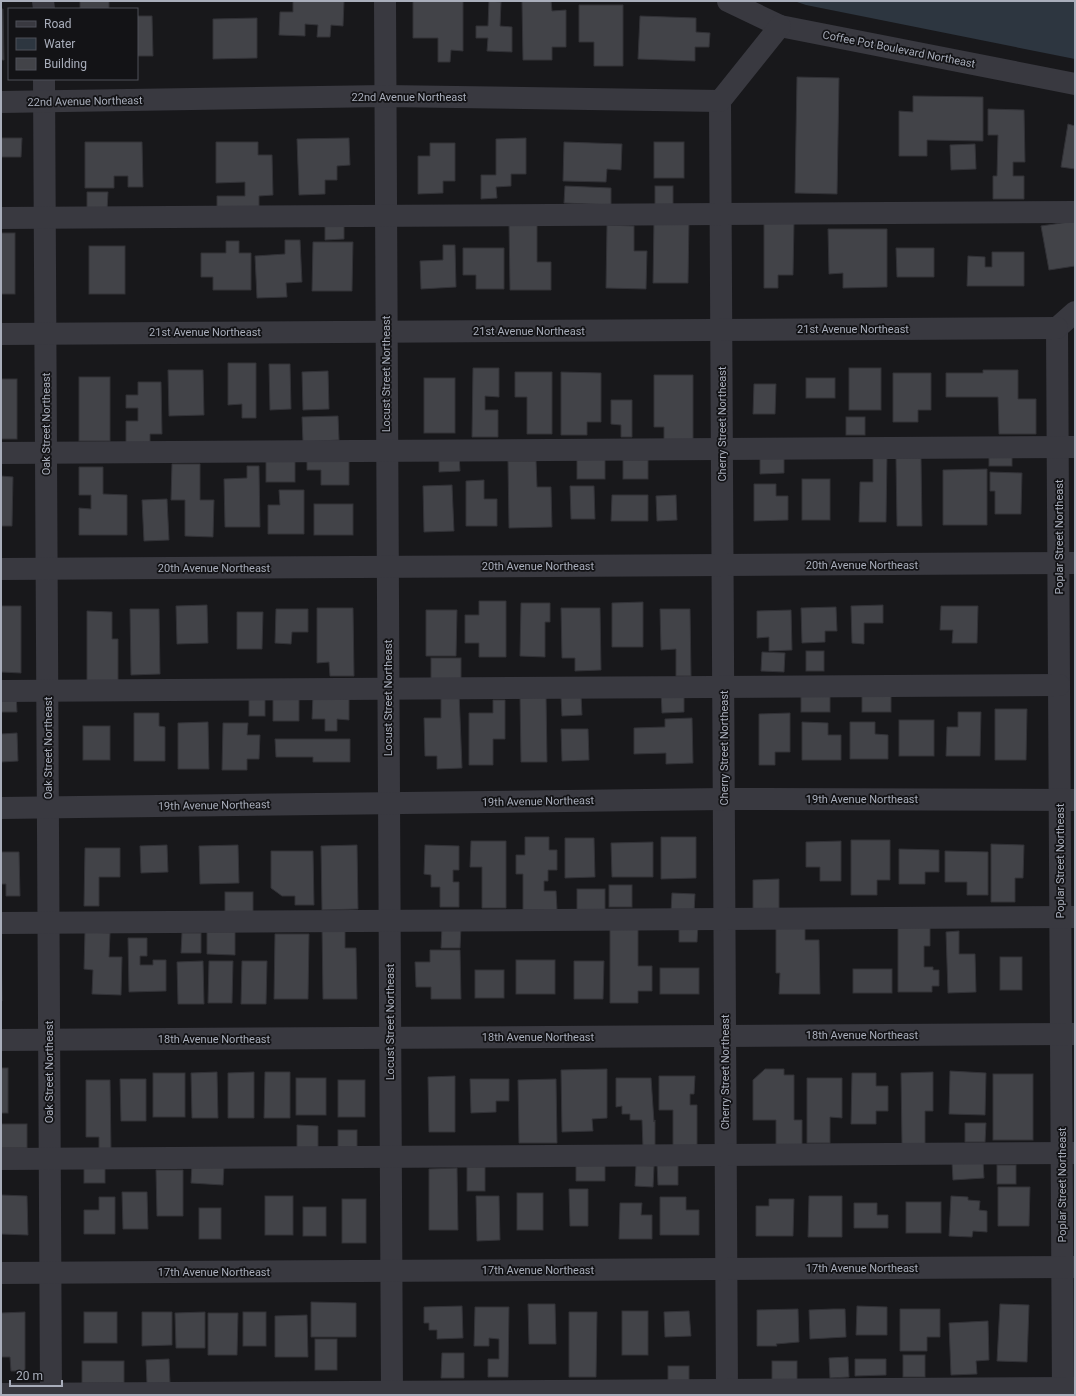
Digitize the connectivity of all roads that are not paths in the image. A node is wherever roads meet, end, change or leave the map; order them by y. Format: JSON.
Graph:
{"nodes":[{"id":1,"x":385,"y":1,"type":"edge"},
{"id":2,"x":728,"y":1,"type":"edge"},
{"id":3,"x":780,"y":26,"type":"junction"},
{"id":4,"x":44,"y":80,"type":"edge"},
{"id":5,"x":1075,"y":84,"type":"edge"},
{"id":6,"x":385,"y":96,"type":"junction"},
{"id":7,"x":44,"y":101,"type":"junction"},
{"id":8,"x":720,"y":101,"type":"junction"},
{"id":9,"x":1,"y":102,"type":"edge"},
{"id":10,"x":1075,"y":212,"type":"edge"},
{"id":11,"x":721,"y":214,"type":"junction"},
{"id":12,"x":385,"y":215,"type":"junction"},
{"id":13,"x":45,"y":217,"type":"junction"},
{"id":14,"x":1,"y":218,"type":"edge"},
{"id":15,"x":1075,"y":312,"type":"edge"},
{"id":16,"x":1057,"y":328,"type":"junction"},
{"id":17,"x":721,"y":330,"type":"junction"},
{"id":18,"x":386,"y":331,"type":"junction"},
{"id":19,"x":45,"y":333,"type":"junction"},
{"id":20,"x":1,"y":334,"type":"edge"},
{"id":21,"x":1067,"y":447,"type":"edge"},
{"id":22,"x":722,"y":449,"type":"junction"},
{"id":23,"x":387,"y":451,"type":"junction"},
{"id":24,"x":46,"y":452,"type":"junction"},
{"id":25,"x":1,"y":453,"type":"edge"},
{"id":26,"x":1067,"y":563,"type":"edge"},
{"id":27,"x":722,"y":565,"type":"junction"},
{"id":28,"x":388,"y":567,"type":"junction"},
{"id":29,"x":1,"y":569,"type":"edge"},
{"id":30,"x":47,"y":569,"type":"junction"},
{"id":31,"x":1059,"y":685,"type":"junction"},
{"id":32,"x":723,"y":687,"type":"junction"},
{"id":33,"x":388,"y":689,"type":"junction"},
{"id":34,"x":1,"y":691,"type":"edge"},
{"id":35,"x":47,"y":691,"type":"junction"},
{"id":36,"x":724,"y":798,"type":"junction"},
{"id":37,"x":1067,"y":800,"type":"edge"},
{"id":38,"x":389,"y":802,"type":"junction"},
{"id":39,"x":1,"y":808,"type":"edge"},
{"id":40,"x":48,"y":808,"type":"junction"},
{"id":41,"x":1068,"y":917,"type":"edge"},
{"id":42,"x":725,"y":919,"type":"junction"},
{"id":43,"x":389,"y":921,"type":"junction"},
{"id":44,"x":1,"y":923,"type":"edge"},
{"id":45,"x":48,"y":923,"type":"junction"},
{"id":46,"x":1068,"y":1034,"type":"edge"},
{"id":47,"x":725,"y":1036,"type":"junction"},
{"id":48,"x":390,"y":1038,"type":"junction"},
{"id":49,"x":1,"y":1040,"type":"edge"},
{"id":50,"x":49,"y":1040,"type":"junction"},
{"id":51,"x":1068,"y":1153,"type":"edge"},
{"id":52,"x":726,"y":1155,"type":"junction"},
{"id":53,"x":390,"y":1157,"type":"junction"},
{"id":54,"x":50,"y":1158,"type":"junction"},
{"id":55,"x":1,"y":1159,"type":"edge"},
{"id":56,"x":1069,"y":1267,"type":"edge"},
{"id":57,"x":726,"y":1269,"type":"junction"},
{"id":58,"x":391,"y":1271,"type":"junction"},
{"id":59,"x":51,"y":1272,"type":"junction"},
{"id":60,"x":1,"y":1273,"type":"edge"},
{"id":61,"x":1067,"y":1390,"type":"edge"},
{"id":62,"x":727,"y":1392,"type":"edge"},
{"id":63,"x":392,"y":1393,"type":"edge"},
{"id":64,"x":1,"y":1394,"type":"edge"},
{"id":65,"x":51,"y":1394,"type":"edge"}],
"edges":[{"from":1,"to":6,"type":"street","name":"Locust Street Northeast"},
{"from":2,"to":3,"type":"street","name":"Coffee Pot Boulevard Northeast"},
{"from":3,"to":5,"type":"street","name":"Coffee Pot Boulevard Northeast"},
{"from":3,"to":8,"type":"street"},
{"from":4,"to":7,"type":"street","name":"Oak Street Northeast"},
{"from":6,"to":7,"type":"street","name":"22nd Avenue Northeast"},
{"from":6,"to":8,"type":"street","name":"22nd Avenue Northeast"},
{"from":6,"to":12,"type":"street","name":"Locust Street Northeast"},
{"from":7,"to":9,"type":"street","name":"22nd Avenue Northeast"},
{"from":7,"to":13,"type":"street","name":"Oak Street Northeast"},
{"from":8,"to":11,"type":"street","name":"Cherry Street Northeast"},
{"from":10,"to":11,"type":"street"},
{"from":11,"to":12,"type":"street"},
{"from":11,"to":17,"type":"street","name":"Cherry Street Northeast"},
{"from":12,"to":13,"type":"street"},
{"from":12,"to":18,"type":"street","name":"Locust Street Northeast"},
{"from":13,"to":14,"type":"street"},
{"from":13,"to":19,"type":"street","name":"Oak Street Northeast"},
{"from":15,"to":16,"type":"street"},
{"from":16,"to":17,"type":"street","name":"21st Avenue Northeast"},
{"from":16,"to":21,"type":"street","name":"Poplar Street Northeast"},
{"from":17,"to":18,"type":"street","name":"21st Avenue Northeast"},
{"from":17,"to":22,"type":"street","name":"Cherry Street Northeast"},
{"from":18,"to":19,"type":"street","name":"21st Avenue Northeast"},
{"from":18,"to":23,"type":"street","name":"Locust Street Northeast"},
{"from":19,"to":20,"type":"street","name":"21st Avenue Northeast"},
{"from":19,"to":24,"type":"street","name":"Oak Street Northeast"},
{"from":21,"to":22,"type":"street"},
{"from":21,"to":26,"type":"street","name":"Poplar Street Northeast"},
{"from":22,"to":23,"type":"street"},
{"from":22,"to":27,"type":"street","name":"Cherry Street Northeast"},
{"from":23,"to":24,"type":"street"},
{"from":23,"to":28,"type":"street","name":"Locust Street Northeast"},
{"from":24,"to":25,"type":"street"},
{"from":24,"to":30,"type":"street","name":"Oak Street Northeast"},
{"from":26,"to":27,"type":"street","name":"20th Avenue Northeast"},
{"from":26,"to":31,"type":"street","name":"Poplar Street Northeast"},
{"from":27,"to":28,"type":"street","name":"20th Avenue Northeast"},
{"from":27,"to":32,"type":"street","name":"Cherry Street Northeast"},
{"from":28,"to":30,"type":"street","name":"20th Avenue Northeast"},
{"from":28,"to":33,"type":"street","name":"Locust Street Northeast"},
{"from":29,"to":30,"type":"street","name":"20th Avenue Northeast"},
{"from":30,"to":35,"type":"street","name":"Oak Street Northeast"},
{"from":31,"to":32,"type":"street"},
{"from":31,"to":37,"type":"street","name":"Poplar Street Northeast"},
{"from":32,"to":33,"type":"street"},
{"from":32,"to":36,"type":"street","name":"Cherry Street Northeast"},
{"from":33,"to":35,"type":"street"},
{"from":33,"to":38,"type":"street","name":"Locust Street Northeast"},
{"from":34,"to":35,"type":"street"},
{"from":35,"to":40,"type":"street","name":"Oak Street Northeast"},
{"from":36,"to":37,"type":"street","name":"19th Avenue Northeast"},
{"from":36,"to":38,"type":"street","name":"19th Avenue Northeast"},
{"from":36,"to":42,"type":"street","name":"Cherry Street Northeast"},
{"from":37,"to":41,"type":"street","name":"Poplar Street Northeast"},
{"from":38,"to":40,"type":"street","name":"19th Avenue Northeast"},
{"from":38,"to":43,"type":"street","name":"Locust Street Northeast"},
{"from":39,"to":40,"type":"street","name":"19th Avenue Northeast"},
{"from":40,"to":45,"type":"street","name":"Oak Street Northeast"},
{"from":41,"to":42,"type":"street"},
{"from":41,"to":46,"type":"street","name":"Poplar Street Northeast"},
{"from":42,"to":43,"type":"street"},
{"from":42,"to":47,"type":"street","name":"Cherry Street Northeast"},
{"from":43,"to":45,"type":"street"},
{"from":43,"to":48,"type":"street","name":"Locust Street Northeast"},
{"from":44,"to":45,"type":"street"},
{"from":45,"to":50,"type":"street","name":"Oak Street Northeast"},
{"from":46,"to":47,"type":"street","name":"18th Avenue Northeast"},
{"from":46,"to":51,"type":"street","name":"Poplar Street Northeast"},
{"from":47,"to":48,"type":"street","name":"18th Avenue Northeast"},
{"from":47,"to":52,"type":"street","name":"Cherry Street Northeast"},
{"from":48,"to":50,"type":"street","name":"18th Avenue Northeast"},
{"from":48,"to":53,"type":"street","name":"Locust Street Northeast"},
{"from":49,"to":50,"type":"street","name":"18th Avenue Northeast"},
{"from":50,"to":54,"type":"street","name":"Oak Street Northeast"},
{"from":51,"to":52,"type":"street"},
{"from":51,"to":56,"type":"street","name":"Poplar Street Northeast"},
{"from":52,"to":53,"type":"street"},
{"from":52,"to":57,"type":"street","name":"Cherry Street Northeast"},
{"from":53,"to":54,"type":"street"},
{"from":53,"to":58,"type":"street","name":"Locust Street Northeast"},
{"from":54,"to":55,"type":"street"},
{"from":54,"to":59,"type":"street","name":"Oak Street Northeast"},
{"from":56,"to":57,"type":"street","name":"17th Avenue Northeast"},
{"from":56,"to":61,"type":"street","name":"Poplar Street Northeast"},
{"from":57,"to":58,"type":"street","name":"17th Avenue Northeast"},
{"from":57,"to":62,"type":"street","name":"Cherry Street Northeast"},
{"from":58,"to":59,"type":"street","name":"17th Avenue Northeast"},
{"from":58,"to":63,"type":"street","name":"Locust Street Northeast"},
{"from":59,"to":60,"type":"street","name":"17th Avenue Northeast"},
{"from":59,"to":65,"type":"street","name":"Oak Street Northeast"},
{"from":61,"to":62,"type":"street"},
{"from":62,"to":63,"type":"street"},
{"from":63,"to":65,"type":"street"},
{"from":64,"to":65,"type":"street"}]}
